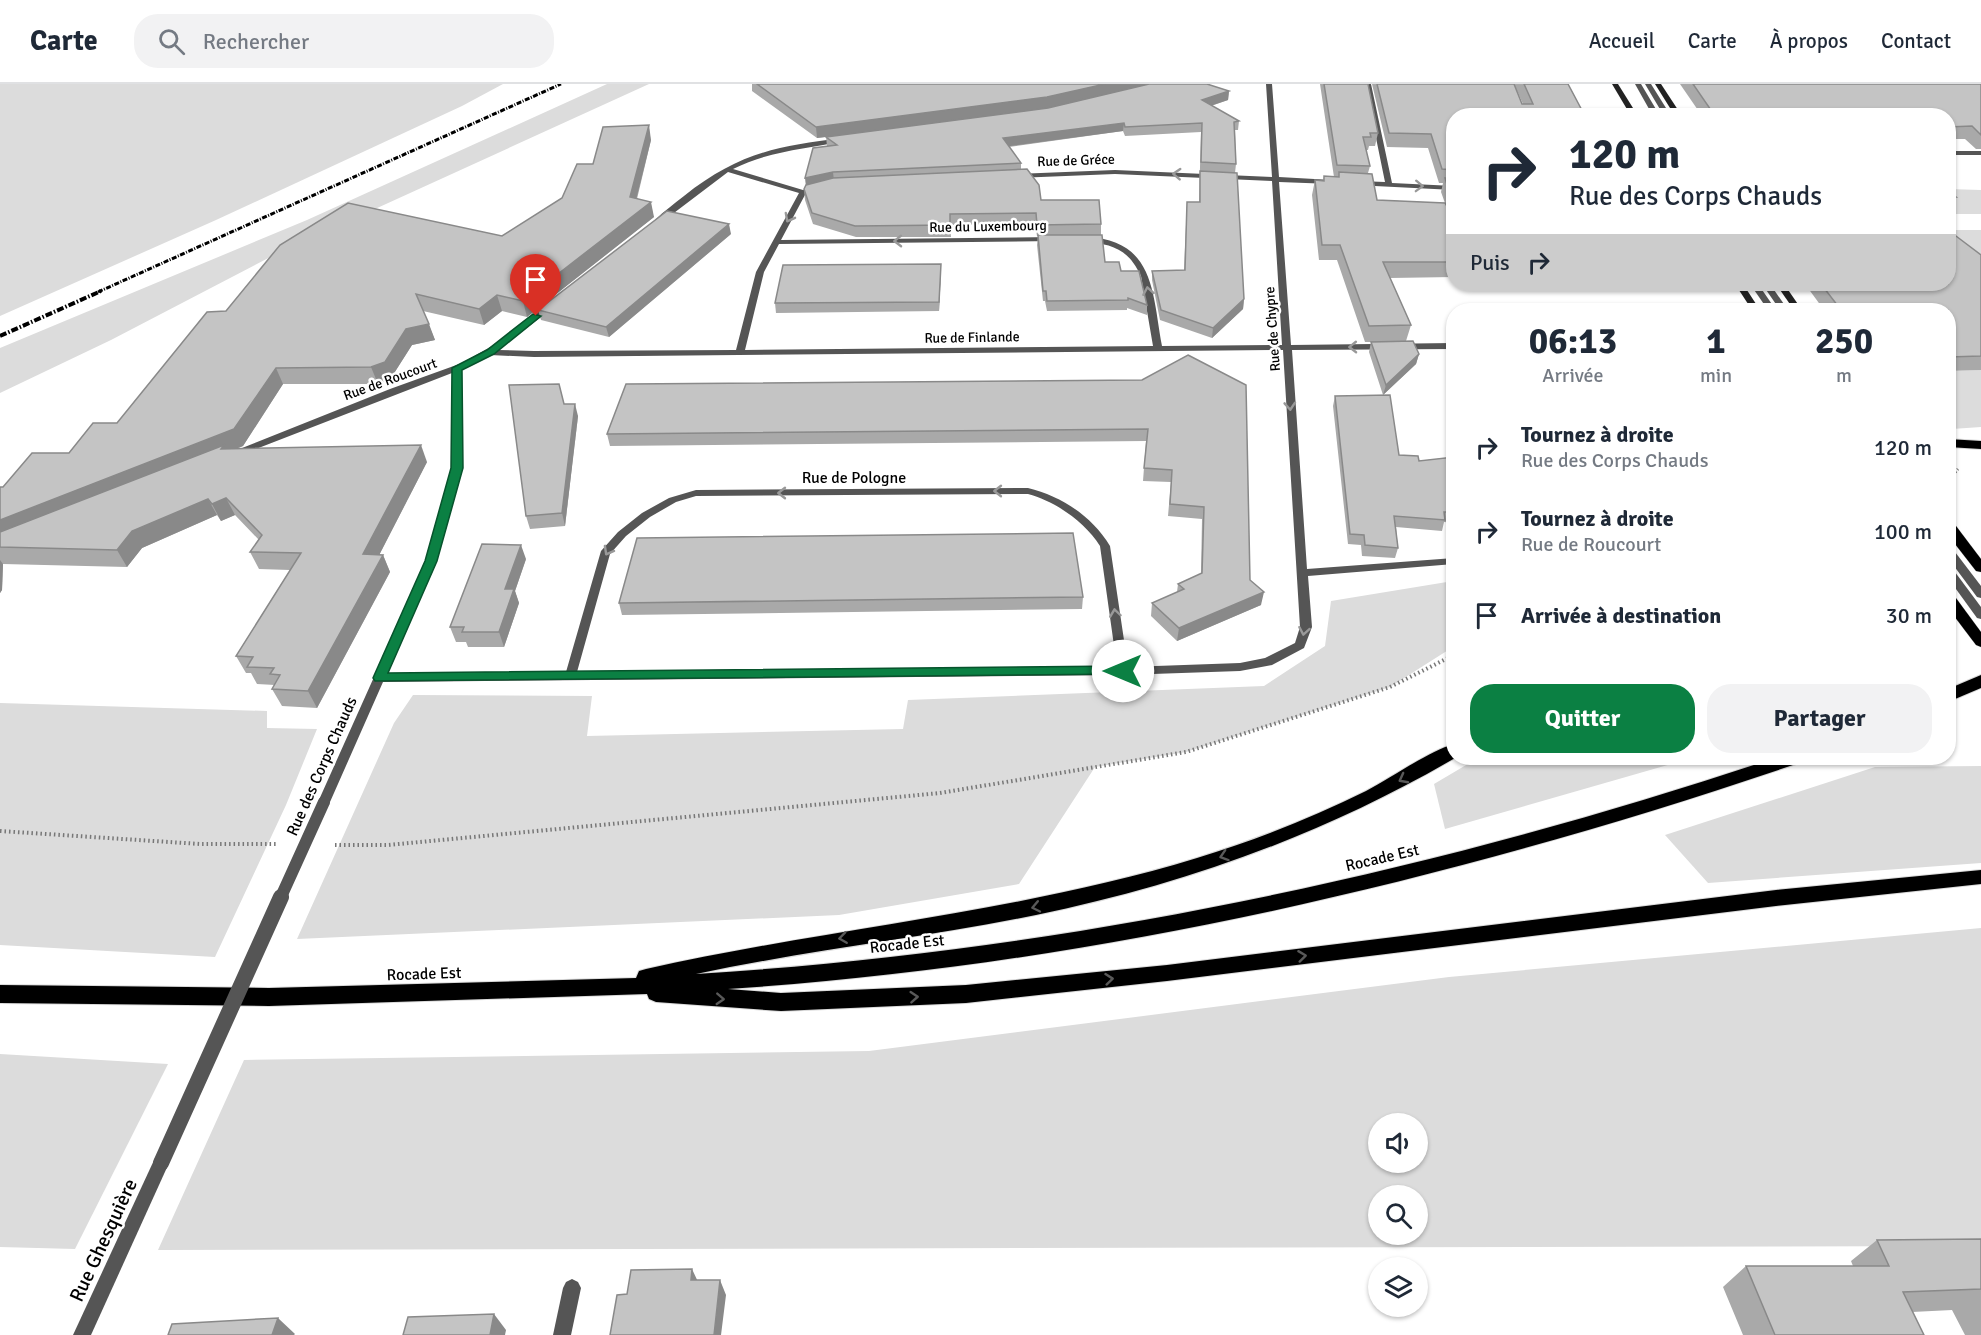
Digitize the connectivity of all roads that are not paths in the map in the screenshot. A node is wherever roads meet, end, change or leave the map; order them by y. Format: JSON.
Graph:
{"nodes":[{"id":1,"x":1269,"y":84,"type":"edge"},
{"id":2,"x":1368,"y":84,"type":"edge"},
{"id":3,"x":1615,"y":84,"type":"edge"},
{"id":4,"x":1638,"y":84,"type":"edge"},
{"id":5,"x":1648,"y":84,"type":"edge"},
{"id":6,"x":1658,"y":84,"type":"edge"},
{"id":7,"x":1630,"y":108,"type":"edge"},
{"id":8,"x":1652,"y":108,"type":"edge"},
{"id":9,"x":1663,"y":108,"type":"edge"},
{"id":10,"x":1674,"y":108,"type":"edge"},
{"id":11,"x":848,"y":139,"type":"edge"},
{"id":12,"x":1956,"y":153,"type":"edge"},
{"id":13,"x":1981,"y":153,"type":"edge"},
{"id":14,"x":727,"y":169,"type":"junction"},
{"id":15,"x":1011,"y":176,"type":"edge"},
{"id":16,"x":1277,"y":179,"type":"junction"},
{"id":17,"x":1389,"y":185,"type":"junction"},
{"id":18,"x":824,"y":186,"type":"edge"},
{"id":19,"x":1446,"y":188,"type":"edge"},
{"id":20,"x":803,"y":192,"type":"junction"},
{"id":21,"x":655,"y":223,"type":"edge"},
{"id":22,"x":1060,"y":239,"type":"edge"},
{"id":23,"x":1072,"y":239,"type":"edge"},
{"id":24,"x":776,"y":242,"type":"junction"},
{"id":25,"x":556,"y":301,"type":"edge"},
{"id":26,"x":1446,"y":346,"type":"edge"},
{"id":27,"x":1286,"y":348,"type":"junction"},
{"id":28,"x":1158,"y":349,"type":"junction"},
{"id":29,"x":490,"y":352,"type":"junction"},
{"id":30,"x":740,"y":352,"type":"junction"},
{"id":31,"x":457,"y":368,"type":"junction"},
{"id":32,"x":1956,"y":443,"type":"edge"},
{"id":33,"x":1981,"y":445,"type":"edge"},
{"id":34,"x":229,"y":456,"type":"edge"},
{"id":35,"x":1956,"y":535,"type":"edge"},
{"id":36,"x":1956,"y":561,"type":"edge"},
{"id":37,"x":1446,"y":562,"type":"edge"},
{"id":38,"x":1981,"y":568,"type":"edge"},
{"id":39,"x":1303,"y":573,"type":"junction"},
{"id":40,"x":1956,"y":581,"type":"edge"},
{"id":41,"x":1981,"y":594,"type":"edge"},
{"id":42,"x":1956,"y":608,"type":"edge"},
{"id":43,"x":1981,"y":615,"type":"edge"},
{"id":44,"x":1981,"y":642,"type":"edge"},
{"id":45,"x":1123,"y":671,"type":"junction"},
{"id":46,"x":570,"y":677,"type":"junction"},
{"id":47,"x":379,"y":678,"type":"junction"},
{"id":48,"x":1981,"y":681,"type":"edge"},
{"id":49,"x":1956,"y":692,"type":"edge"},
{"id":50,"x":1446,"y":754,"type":"edge"},
{"id":51,"x":1772,"y":765,"type":"edge"},
{"id":52,"x":1981,"y":877,"type":"edge"},
{"id":53,"x":599,"y":988,"type":"junction"},
{"id":54,"x":0,"y":994,"type":"edge"},
{"id":55,"x":161,"y":1163,"type":"joint"},
{"id":56,"x":572,"y":1288,"type":"dead end"},
{"id":57,"x":82,"y":1335,"type":"edge"},
{"id":58,"x":562,"y":1335,"type":"edge"}],
"edges":[{"from":1,"to":16,"type":"street","name":"Rue de Chypre"},
{"from":2,"to":17,"type":"street"},
{"from":3,"to":7,"type":"main road"},
{"from":4,"to":8,"type":"street"},
{"from":5,"to":9,"type":"street"},
{"from":6,"to":10,"type":"main road"},
{"from":11,"to":14,"type":"street"},
{"from":12,"to":13,"type":"street"},
{"from":14,"to":20,"type":"street"},
{"from":14,"to":21,"type":"street"},
{"from":16,"to":15,"type":"street","name":"Rue de Gréce","one_way":true},
{"from":16,"to":17,"type":"street","name":"Rue de Gréce"},
{"from":16,"to":27,"type":"street","name":"Rue de Chypre"},
{"from":17,"to":19,"type":"street","name":"Rue de Gréce","one_way":true},
{"from":18,"to":20,"type":"street"},
{"from":20,"to":24,"type":"street","one_way":true},
{"from":22,"to":24,"type":"street","name":"Rue du Luxembourg","one_way":true},
{"from":28,"to":23,"type":"street","one_way":true},
{"from":24,"to":30,"type":"street"},
{"from":25,"to":29,"type":"street","name":"Rue de Roucourt"},
{"from":26,"to":27,"type":"street","name":"Rue de Finlande","one_way":true},
{"from":27,"to":28,"type":"street","name":"Rue de Finlande"},
{"from":27,"to":39,"type":"street","name":"Rue de Chypre","one_way":true},
{"from":28,"to":30,"type":"street","name":"Rue de Finlande"},
{"from":29,"to":30,"type":"street","name":"Rue de Finlande"},
{"from":29,"to":31,"type":"street","name":"Rue de Roucourt"},
{"from":31,"to":34,"type":"street","name":"Rue de Roucourt"},
{"from":31,"to":47,"type":"street","name":"Rue des Corps Chauds"},
{"from":32,"to":33,"type":"highway"},
{"from":35,"to":38,"type":"main road"},
{"from":36,"to":41,"type":"street"},
{"from":37,"to":39,"type":"street"},
{"from":39,"to":45,"type":"street","name":"Rue de Chypre","one_way":true},
{"from":40,"to":43,"type":"street"},
{"from":42,"to":44,"type":"main road"},
{"from":45,"to":46,"type":"street","name":"Rue de Chypre"},
{"from":45,"to":46,"type":"street","name":"Rue de Pologne","one_way":true},
{"from":46,"to":47,"type":"street","name":"Rue de Chypre"},
{"from":47,"to":55,"type":"street","name":"Rue des Corps Chauds","bridge":true},
{"from":48,"to":49,"type":"highway"},
{"from":50,"to":53,"type":"highway","one_way":true},
{"from":51,"to":53,"type":"highway","name":"Rocade Est"},
{"from":53,"to":52,"type":"highway","one_way":true},
{"from":53,"to":54,"type":"highway","name":"Rocade Est"},
{"from":55,"to":57,"type":"street","name":"Rue Ghesquière"},
{"from":56,"to":58,"type":"street"}]}
